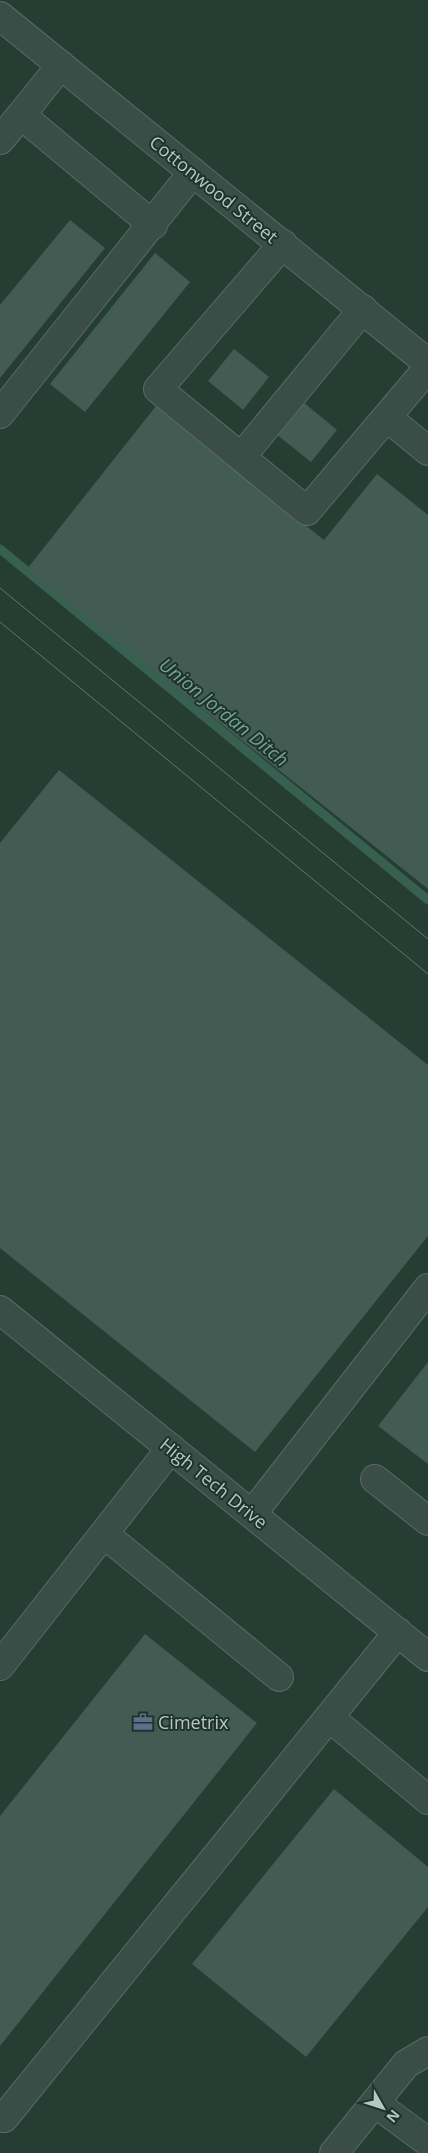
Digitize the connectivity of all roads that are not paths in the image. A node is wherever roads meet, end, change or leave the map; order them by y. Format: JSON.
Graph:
{"nodes":[{"id":1,"x":0,"y":16,"type":"edge"},
{"id":2,"x":61,"y":65,"type":"junction"},
{"id":3,"x":21,"y":115,"type":"junction"},
{"id":4,"x":0,"y":140,"type":"edge"},
{"id":5,"x":194,"y":172,"type":"junction"},
{"id":6,"x":153,"y":226,"type":"junction"},
{"id":7,"x":283,"y":244,"type":"junction"},
{"id":8,"x":363,"y":309,"type":"junction"},
{"id":9,"x":428,"y":363,"type":"edge"},
{"id":10,"x":428,"y":368,"type":"edge"},
{"id":11,"x":0,"y":414,"type":"edge"},
{"id":12,"x":388,"y":418,"type":"junction"},
{"id":13,"x":428,"y":450,"type":"edge"},
{"id":14,"x":242,"y":456,"type":"junction"},
{"id":15,"x":428,"y":1288,"type":"edge"},
{"id":16,"x":0,"y":1310,"type":"edge"},
{"id":17,"x":171,"y":1448,"type":"junction"},
{"id":18,"x":375,"y":1479,"type":"dead end"},
{"id":19,"x":252,"y":1514,"type":"junction"},
{"id":20,"x":428,"y":1521,"type":"edge"},
{"id":21,"x":104,"y":1534,"type":"junction"},
{"id":22,"x":398,"y":1632,"type":"junction"},
{"id":23,"x":428,"y":1657,"type":"edge"},
{"id":24,"x":0,"y":1666,"type":"edge"},
{"id":25,"x":279,"y":1677,"type":"dead end"},
{"id":26,"x":329,"y":1717,"type":"junction"},
{"id":27,"x":428,"y":1800,"type":"edge"},
{"id":28,"x":428,"y":2051,"type":"edge"},
{"id":29,"x":375,"y":2103,"type":"junction"},
{"id":30,"x":4,"y":2118,"type":"dead end"},
{"id":31,"x":428,"y":2142,"type":"edge"},
{"id":32,"x":334,"y":2153,"type":"edge"}],
"edges":[{"from":1,"to":2,"type":"street","name":"Cottonwood Street"},
{"from":2,"to":3,"type":"street"},
{"from":2,"to":5,"type":"street","name":"Cottonwood Street"},
{"from":3,"to":4,"type":"street"},
{"from":3,"to":6,"type":"street"},
{"from":5,"to":6,"type":"street"},
{"from":5,"to":7,"type":"street","name":"Cottonwood Street"},
{"from":6,"to":11,"type":"street"},
{"from":7,"to":8,"type":"street","name":"Cottonwood Street"},
{"from":7,"to":14,"type":"street"},
{"from":8,"to":9,"type":"street","name":"Cottonwood Street"},
{"from":8,"to":14,"type":"street"},
{"from":10,"to":12,"type":"street"},
{"from":12,"to":13,"type":"street"},
{"from":12,"to":14,"type":"street"},
{"from":15,"to":19,"type":"street"},
{"from":16,"to":17,"type":"street","name":"High Tech Drive"},
{"from":17,"to":19,"type":"street","name":"High Tech Drive"},
{"from":17,"to":21,"type":"street"},
{"from":18,"to":20,"type":"street"},
{"from":19,"to":22,"type":"street","name":"High Tech Drive"},
{"from":21,"to":24,"type":"street"},
{"from":21,"to":25,"type":"street"},
{"from":22,"to":23,"type":"street","name":"High Tech Drive"},
{"from":22,"to":26,"type":"street"},
{"from":26,"to":27,"type":"street"},
{"from":26,"to":30,"type":"street"},
{"from":28,"to":29,"type":"street"},
{"from":29,"to":31,"type":"street"},
{"from":29,"to":32,"type":"street"}]}
